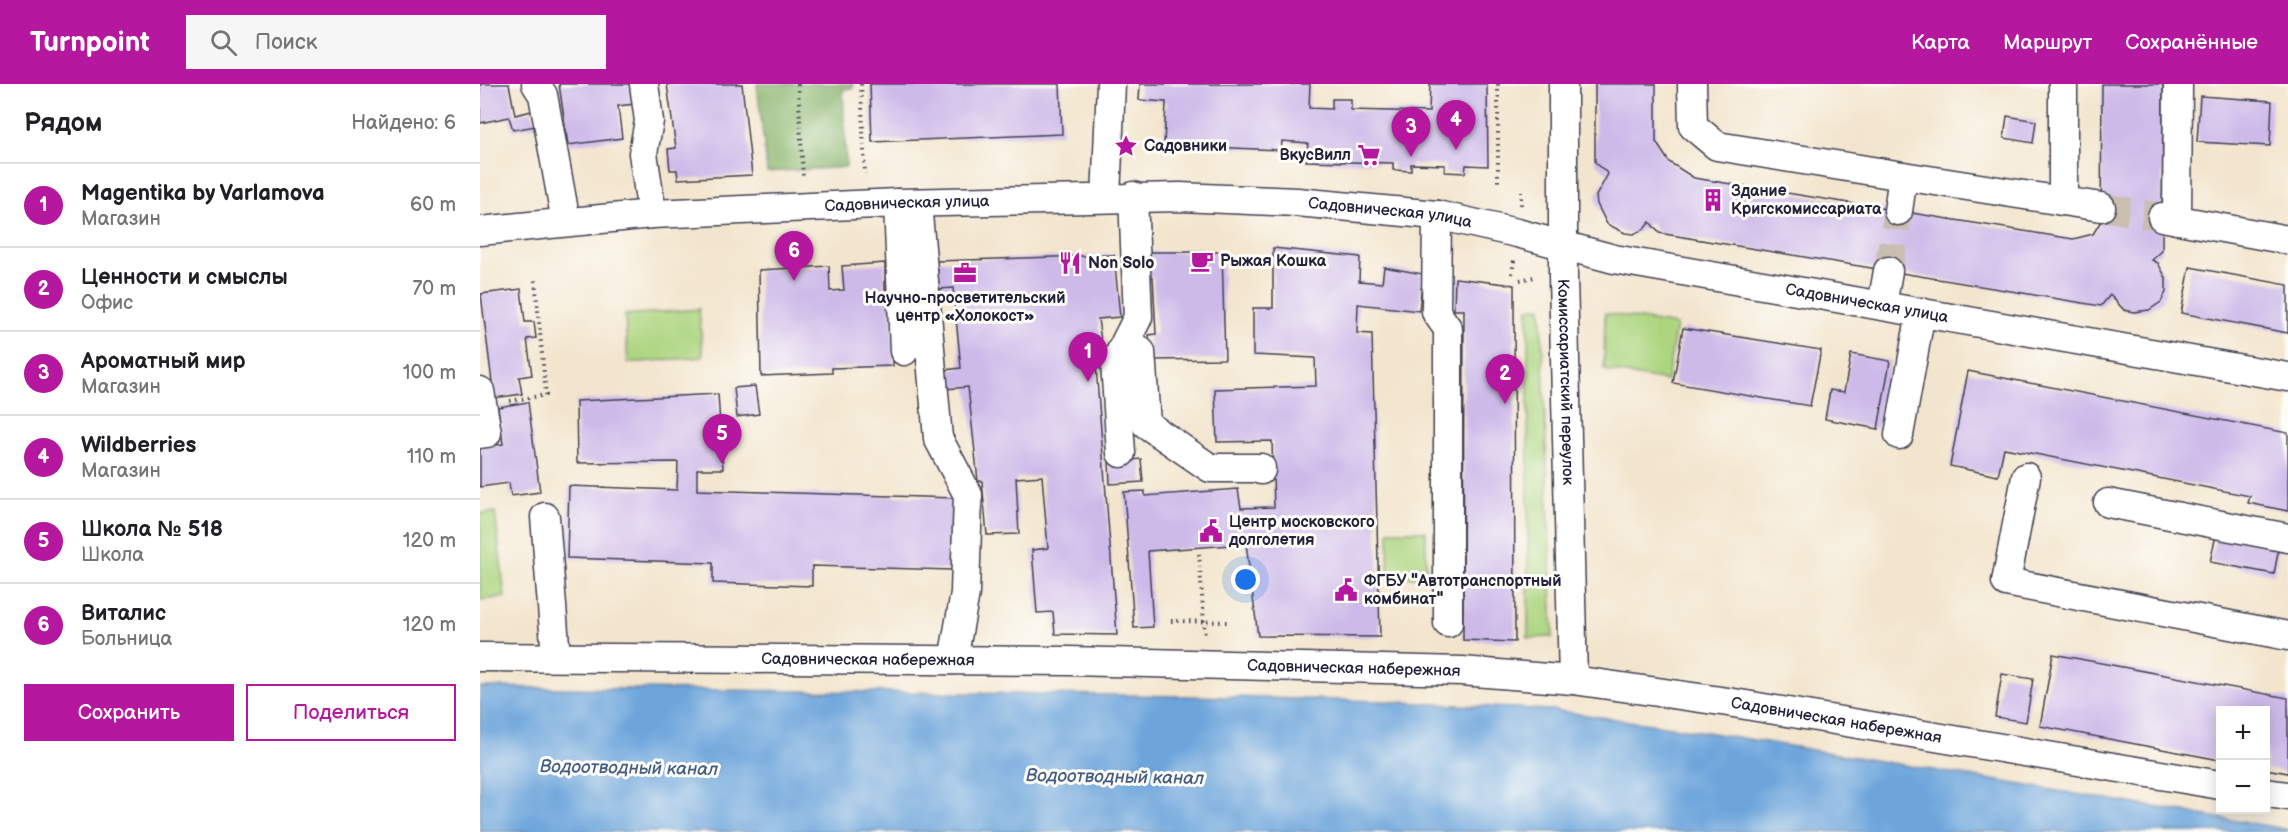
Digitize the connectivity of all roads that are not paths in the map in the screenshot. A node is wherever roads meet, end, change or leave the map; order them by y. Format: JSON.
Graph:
{"nodes":[{"id":1,"x":536,"y":84,"type":"edge"},
{"id":2,"x":644,"y":84,"type":"edge"},
{"id":3,"x":1111,"y":84,"type":"edge"},
{"id":4,"x":1563,"y":84,"type":"edge"},
{"id":5,"x":1692,"y":84,"type":"edge"},
{"id":6,"x":2063,"y":84,"type":"edge"},
{"id":7,"x":2178,"y":84,"type":"edge"},
{"id":8,"x":1904,"y":176,"type":"junction"},
{"id":9,"x":1119,"y":196,"type":"junction"},
{"id":10,"x":2063,"y":201,"type":"junction"},
{"id":11,"x":907,"y":203,"type":"junction"},
{"id":12,"x":2101,"y":207,"type":"tunnel mouth"},
{"id":13,"x":1898,"y":211,"type":"tunnel mouth"},
{"id":14,"x":652,"y":214,"type":"junction"},
{"id":15,"x":1437,"y":215,"type":"junction"},
{"id":16,"x":566,"y":222,"type":"junction"},
{"id":17,"x":480,"y":231,"type":"edge"},
{"id":18,"x":2288,"y":240,"type":"edge"},
{"id":19,"x":1564,"y":246,"type":"junction"},
{"id":20,"x":1888,"y":271,"type":"tunnel mouth"},
{"id":21,"x":1882,"y":305,"type":"junction"},
{"id":22,"x":1921,"y":312,"type":"junction"},
{"id":23,"x":1127,"y":339,"type":"junction"},
{"id":24,"x":904,"y":351,"type":"dead end"},
{"id":25,"x":2288,"y":377,"type":"edge"},
{"id":26,"x":481,"y":398,"type":"edge"},
{"id":27,"x":480,"y":434,"type":"edge"},
{"id":28,"x":1899,"y":435,"type":"dead end"},
{"id":29,"x":1121,"y":453,"type":"dead end"},
{"id":30,"x":1261,"y":470,"type":"dead end"},
{"id":31,"x":2026,"y":477,"type":"dead end"},
{"id":32,"x":2108,"y":503,"type":"dead end"},
{"id":33,"x":545,"y":517,"type":"dead end"},
{"id":34,"x":2288,"y":538,"type":"edge"},
{"id":35,"x":1448,"y":623,"type":"dead end"},
{"id":36,"x":2288,"y":636,"type":"edge"},
{"id":37,"x":480,"y":657,"type":"edge"},
{"id":38,"x":556,"y":657,"type":"junction"},
{"id":39,"x":953,"y":660,"type":"junction"},
{"id":40,"x":1573,"y":680,"type":"junction"},
{"id":41,"x":2216,"y":784,"type":"edge"},
{"id":42,"x":2270,"y":794,"type":"edge"},
{"id":43,"x":2288,"y":796,"type":"edge"}],
"edges":[{"from":1,"to":16,"type":"street"},
{"from":2,"to":14,"type":"street"},
{"from":3,"to":9,"type":"street"},
{"from":4,"to":19,"type":"street","name":"Комиссариатский переулок"},
{"from":5,"to":8,"type":"street"},
{"from":6,"to":10,"type":"street"},
{"from":7,"to":18,"type":"street"},
{"from":8,"to":10,"type":"street"},
{"from":8,"to":13,"type":"street"},
{"from":9,"to":11,"type":"street","name":"Садовническая улица"},
{"from":9,"to":15,"type":"street","name":"Садовническая улица"},
{"from":9,"to":23,"type":"street"},
{"from":10,"to":12,"type":"street"},
{"from":11,"to":14,"type":"street","name":"Садовническая улица"},
{"from":11,"to":24,"type":"street"},
{"from":11,"to":39,"type":"street"},
{"from":14,"to":16,"type":"street","name":"Садовническая улица"},
{"from":15,"to":19,"type":"street","name":"Садовническая улица"},
{"from":15,"to":35,"type":"street"},
{"from":16,"to":17,"type":"street","name":"Садовническая улица"},
{"from":19,"to":21,"type":"street","name":"Садовническая улица"},
{"from":19,"to":40,"type":"street","name":"Комиссариатский переулок"},
{"from":20,"to":21,"type":"street"},
{"from":21,"to":22,"type":"street","name":"Садовническая улица"},
{"from":22,"to":25,"type":"street","name":"Садовническая улица"},
{"from":22,"to":28,"type":"street"},
{"from":23,"to":29,"type":"street"},
{"from":23,"to":30,"type":"street"},
{"from":26,"to":27,"type":"street"},
{"from":31,"to":36,"type":"street"},
{"from":32,"to":34,"type":"street"},
{"from":33,"to":38,"type":"street"},
{"from":37,"to":38,"type":"street","name":"Садовническая набережная"},
{"from":38,"to":39,"type":"street","name":"Садовническая набережная"},
{"from":39,"to":40,"type":"street","name":"Садовническая набережная"},
{"from":40,"to":41,"type":"street","name":"Садовническая набережная"},
{"from":42,"to":43,"type":"street"}]}
